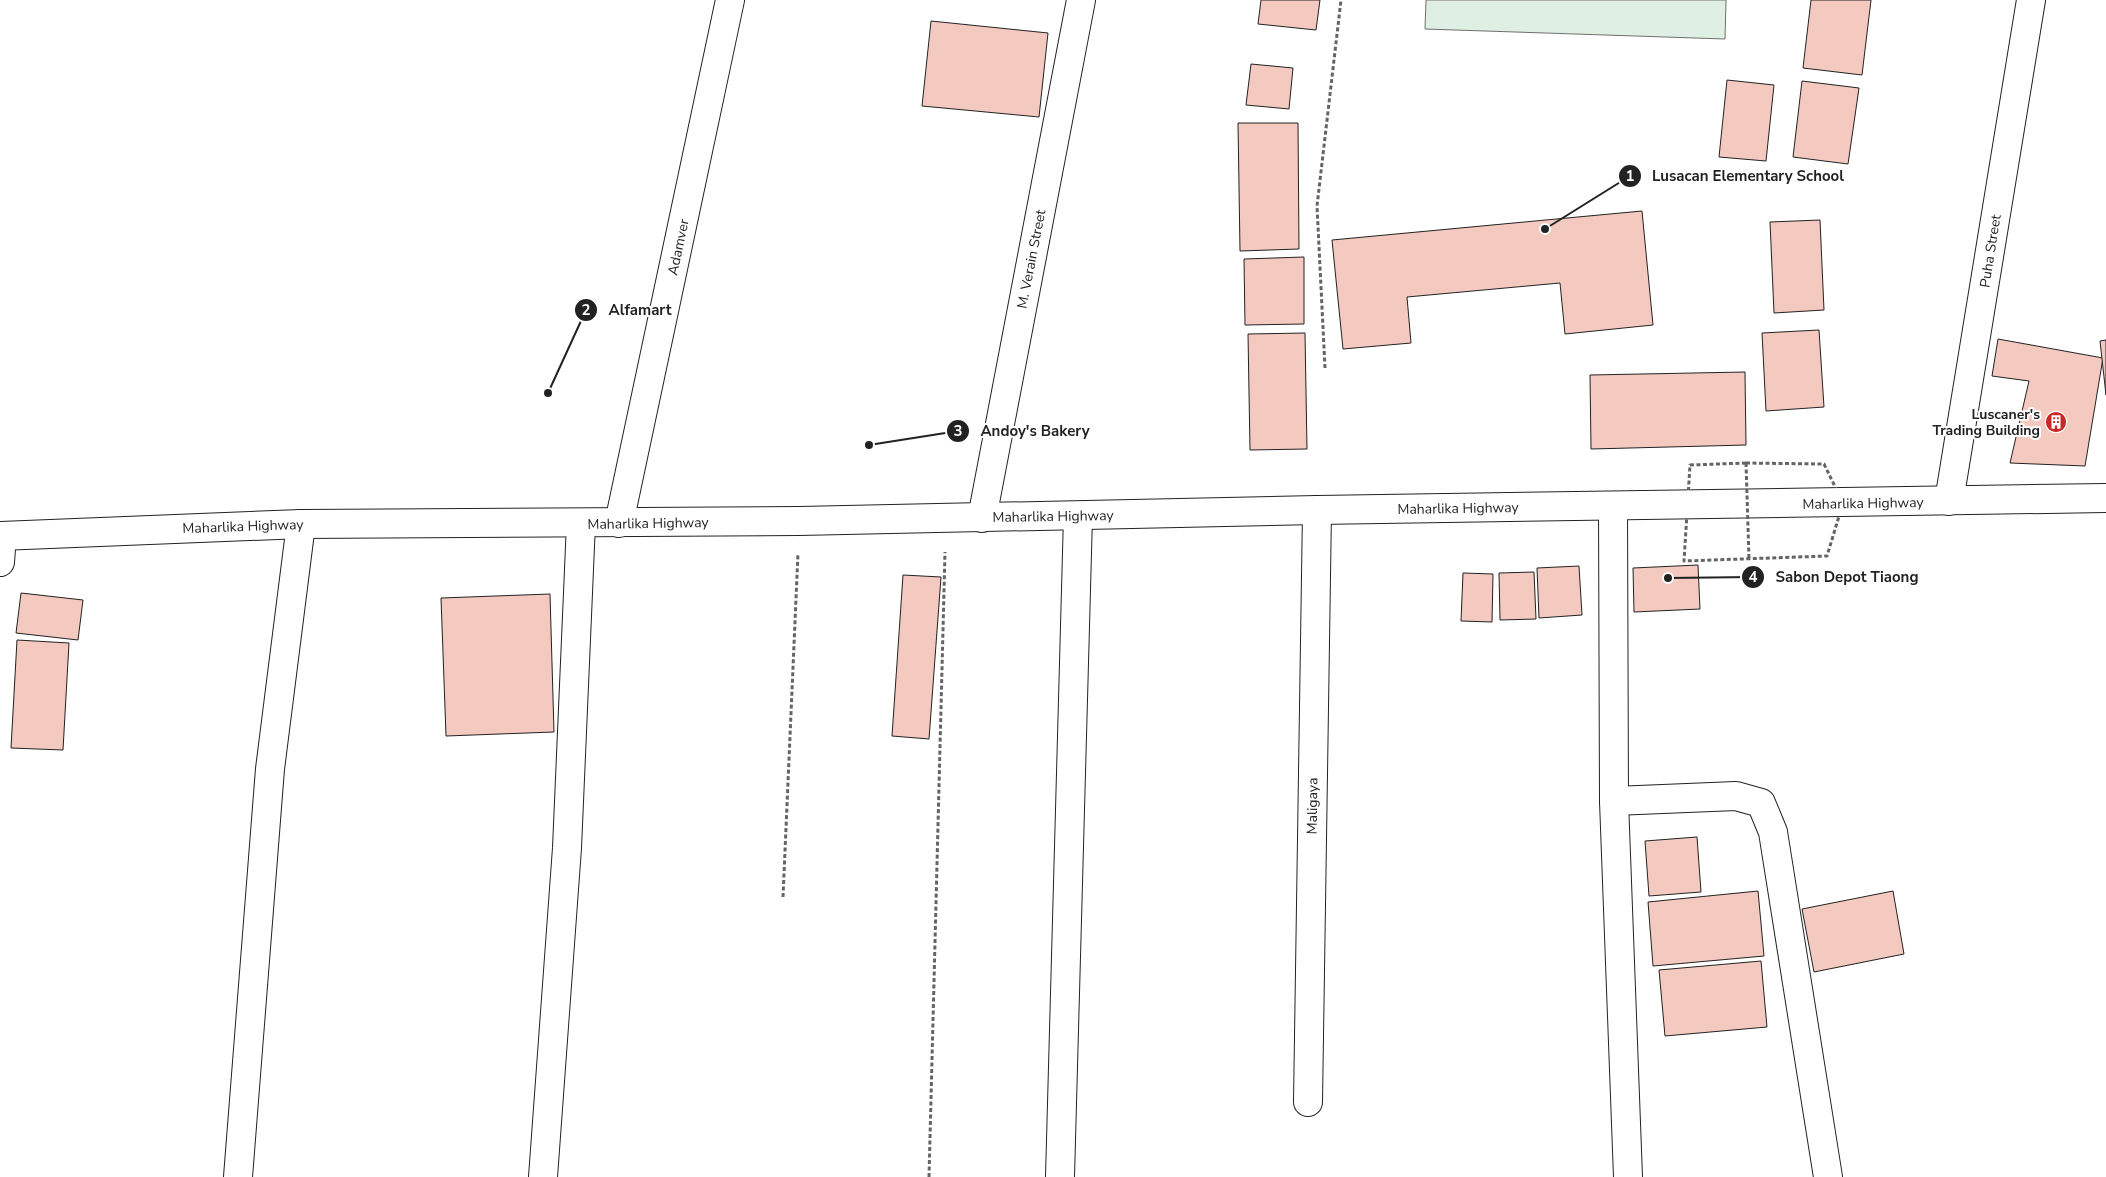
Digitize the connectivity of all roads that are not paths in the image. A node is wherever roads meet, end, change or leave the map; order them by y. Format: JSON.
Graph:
{"nodes":[{"id":1,"x":730,"y":0,"type":"edge"},
{"id":2,"x":1081,"y":0,"type":"edge"},
{"id":3,"x":2030,"y":0,"type":"edge"},
{"id":4,"x":2106,"y":498,"type":"edge"},
{"id":5,"x":1949,"y":501,"type":"junction"},
{"id":6,"x":1613,"y":506,"type":"junction"},
{"id":7,"x":1317,"y":510,"type":"junction"},
{"id":8,"x":1078,"y":516,"type":"junction"},
{"id":9,"x":982,"y":518,"type":"junction"},
{"id":10,"x":582,"y":523,"type":"junction"},
{"id":11,"x":619,"y":523,"type":"junction"},
{"id":12,"x":301,"y":524,"type":"junction"},
{"id":13,"x":1,"y":545,"type":"edge"},
{"id":14,"x":1614,"y":801,"type":"junction"},
{"id":15,"x":1308,"y":1102,"type":"dead end"},
{"id":16,"x":238,"y":1177,"type":"edge"},
{"id":17,"x":543,"y":1177,"type":"edge"},
{"id":18,"x":1060,"y":1177,"type":"edge"},
{"id":19,"x":1628,"y":1177,"type":"edge"},
{"id":20,"x":1828,"y":1177,"type":"edge"}],
"edges":[{"from":1,"to":11,"type":"main road","name":"Adamver"},
{"from":2,"to":9,"type":"main road","name":"M. Verain Street"},
{"from":3,"to":5,"type":"main road","name":"Puha Street"},
{"from":4,"to":5,"type":"main road","name":"Maharlika Highway"},
{"from":5,"to":6,"type":"main road","name":"Maharlika Highway"},
{"from":6,"to":7,"type":"main road","name":"Maharlika Highway"},
{"from":6,"to":14,"type":"main road"},
{"from":7,"to":8,"type":"main road","name":"Maharlika Highway"},
{"from":7,"to":15,"type":"main road","name":"Maligaya"},
{"from":8,"to":9,"type":"main road","name":"Maharlika Highway"},
{"from":8,"to":18,"type":"main road"},
{"from":9,"to":11,"type":"main road","name":"Maharlika Highway"},
{"from":10,"to":11,"type":"main road","name":"Maharlika Highway"},
{"from":10,"to":12,"type":"main road","name":"Maharlika Highway"},
{"from":10,"to":17,"type":"main road"},
{"from":12,"to":13,"type":"main road","name":"Maharlika Highway"},
{"from":12,"to":16,"type":"main road"},
{"from":14,"to":19,"type":"main road"},
{"from":14,"to":20,"type":"main road"}]}
